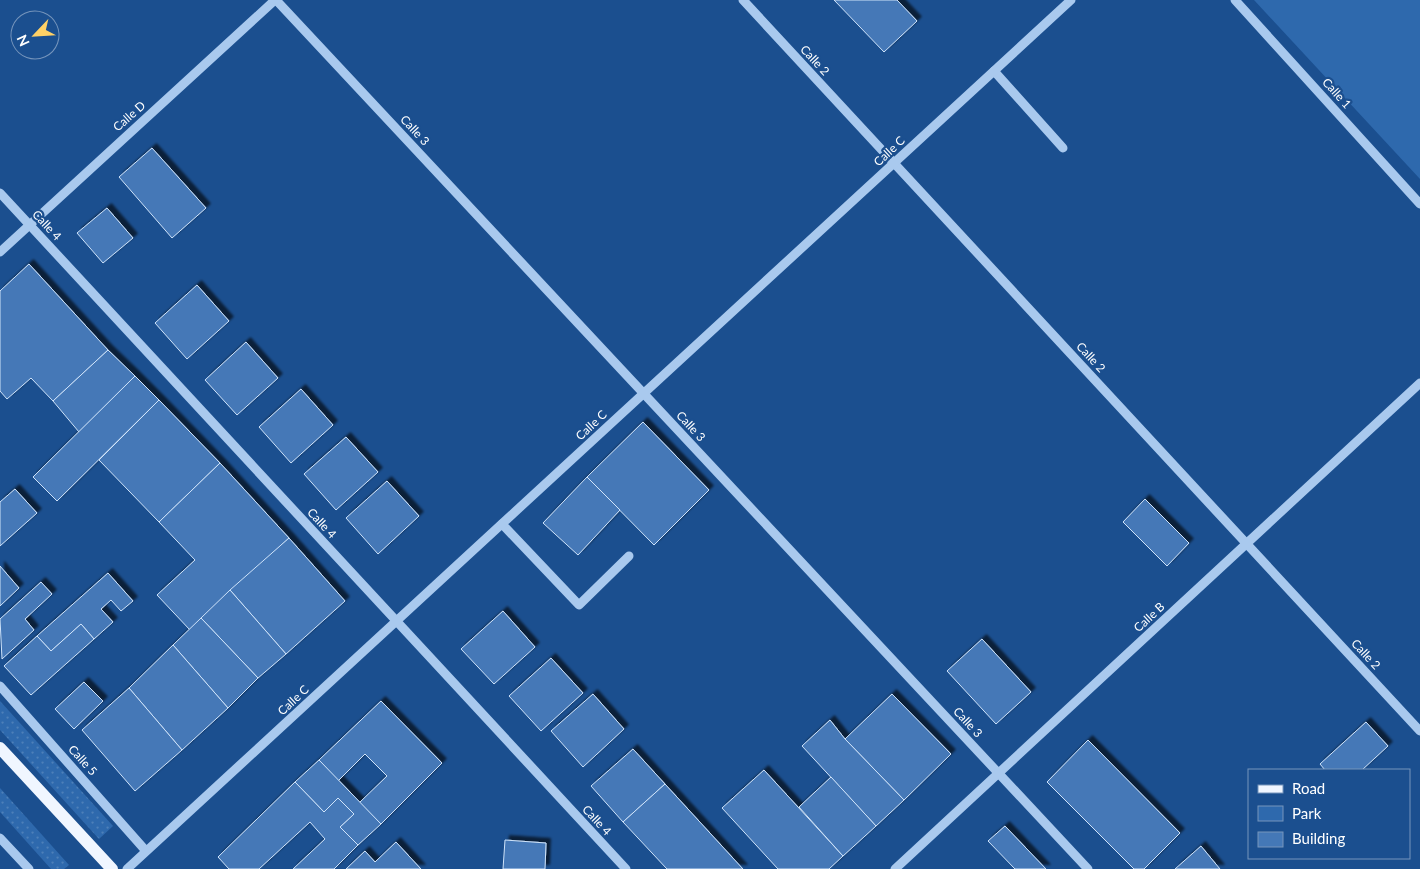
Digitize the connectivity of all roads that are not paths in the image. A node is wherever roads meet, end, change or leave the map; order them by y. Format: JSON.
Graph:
{"nodes":[{"id":1,"x":275,"y":0,"type":"edge"},
{"id":2,"x":743,"y":0,"type":"edge"},
{"id":3,"x":1071,"y":0,"type":"edge"},
{"id":4,"x":1235,"y":0,"type":"edge"},
{"id":5,"x":994,"y":71,"type":"junction"},
{"id":6,"x":1063,"y":148,"type":"dead end"},
{"id":7,"x":894,"y":163,"type":"junction"},
{"id":8,"x":0,"y":193,"type":"edge"},
{"id":9,"x":1420,"y":204,"type":"edge"},
{"id":10,"x":29,"y":224,"type":"junction"},
{"id":11,"x":0,"y":252,"type":"edge"},
{"id":12,"x":1420,"y":383,"type":"edge"},
{"id":13,"x":644,"y":393,"type":"junction"},
{"id":14,"x":502,"y":524,"type":"junction"},
{"id":15,"x":1246,"y":544,"type":"junction"},
{"id":16,"x":629,"y":556,"type":"dead end"},
{"id":17,"x":396,"y":621,"type":"junction"},
{"id":18,"x":0,"y":686,"type":"edge"},
{"id":19,"x":1420,"y":731,"type":"edge"},
{"id":20,"x":0,"y":748,"type":"edge"},
{"id":21,"x":998,"y":773,"type":"junction"},
{"id":22,"x":0,"y":838,"type":"edge"},
{"id":23,"x":146,"y":851,"type":"junction"},
{"id":24,"x":29,"y":869,"type":"edge"},
{"id":25,"x":112,"y":869,"type":"edge"},
{"id":26,"x":127,"y":869,"type":"edge"},
{"id":27,"x":626,"y":869,"type":"edge"},
{"id":28,"x":895,"y":869,"type":"edge"},
{"id":29,"x":1088,"y":869,"type":"edge"}],
"edges":[{"from":1,"to":10,"type":"street","name":"Calle D"},
{"from":1,"to":13,"type":"street","name":"Calle 3"},
{"from":2,"to":7,"type":"street","name":"Calle 2"},
{"from":3,"to":5,"type":"street","name":"Calle C"},
{"from":4,"to":9,"type":"street","name":"Calle 1"},
{"from":5,"to":6,"type":"street"},
{"from":5,"to":7,"type":"street","name":"Calle C"},
{"from":7,"to":13,"type":"street","name":"Calle C"},
{"from":7,"to":15,"type":"street","name":"Calle 2"},
{"from":8,"to":10,"type":"street","name":"Calle 4"},
{"from":10,"to":11,"type":"street","name":"Calle D"},
{"from":10,"to":17,"type":"street","name":"Calle 4"},
{"from":12,"to":15,"type":"street","name":"Calle B"},
{"from":13,"to":14,"type":"street","name":"Calle C"},
{"from":13,"to":21,"type":"street","name":"Calle 3"},
{"from":14,"to":16,"type":"street"},
{"from":14,"to":17,"type":"street","name":"Calle C"},
{"from":15,"to":19,"type":"street","name":"Calle 2"},
{"from":15,"to":21,"type":"street","name":"Calle B"},
{"from":17,"to":23,"type":"street","name":"Calle C"},
{"from":17,"to":27,"type":"street","name":"Calle 4"},
{"from":18,"to":23,"type":"street","name":"Calle 5"},
{"from":20,"to":25,"type":"main road"},
{"from":21,"to":28,"type":"street","name":"Calle B"},
{"from":21,"to":29,"type":"street","name":"Calle 3"},
{"from":22,"to":24,"type":"street"},
{"from":23,"to":26,"type":"street","name":"Calle C"}]}
